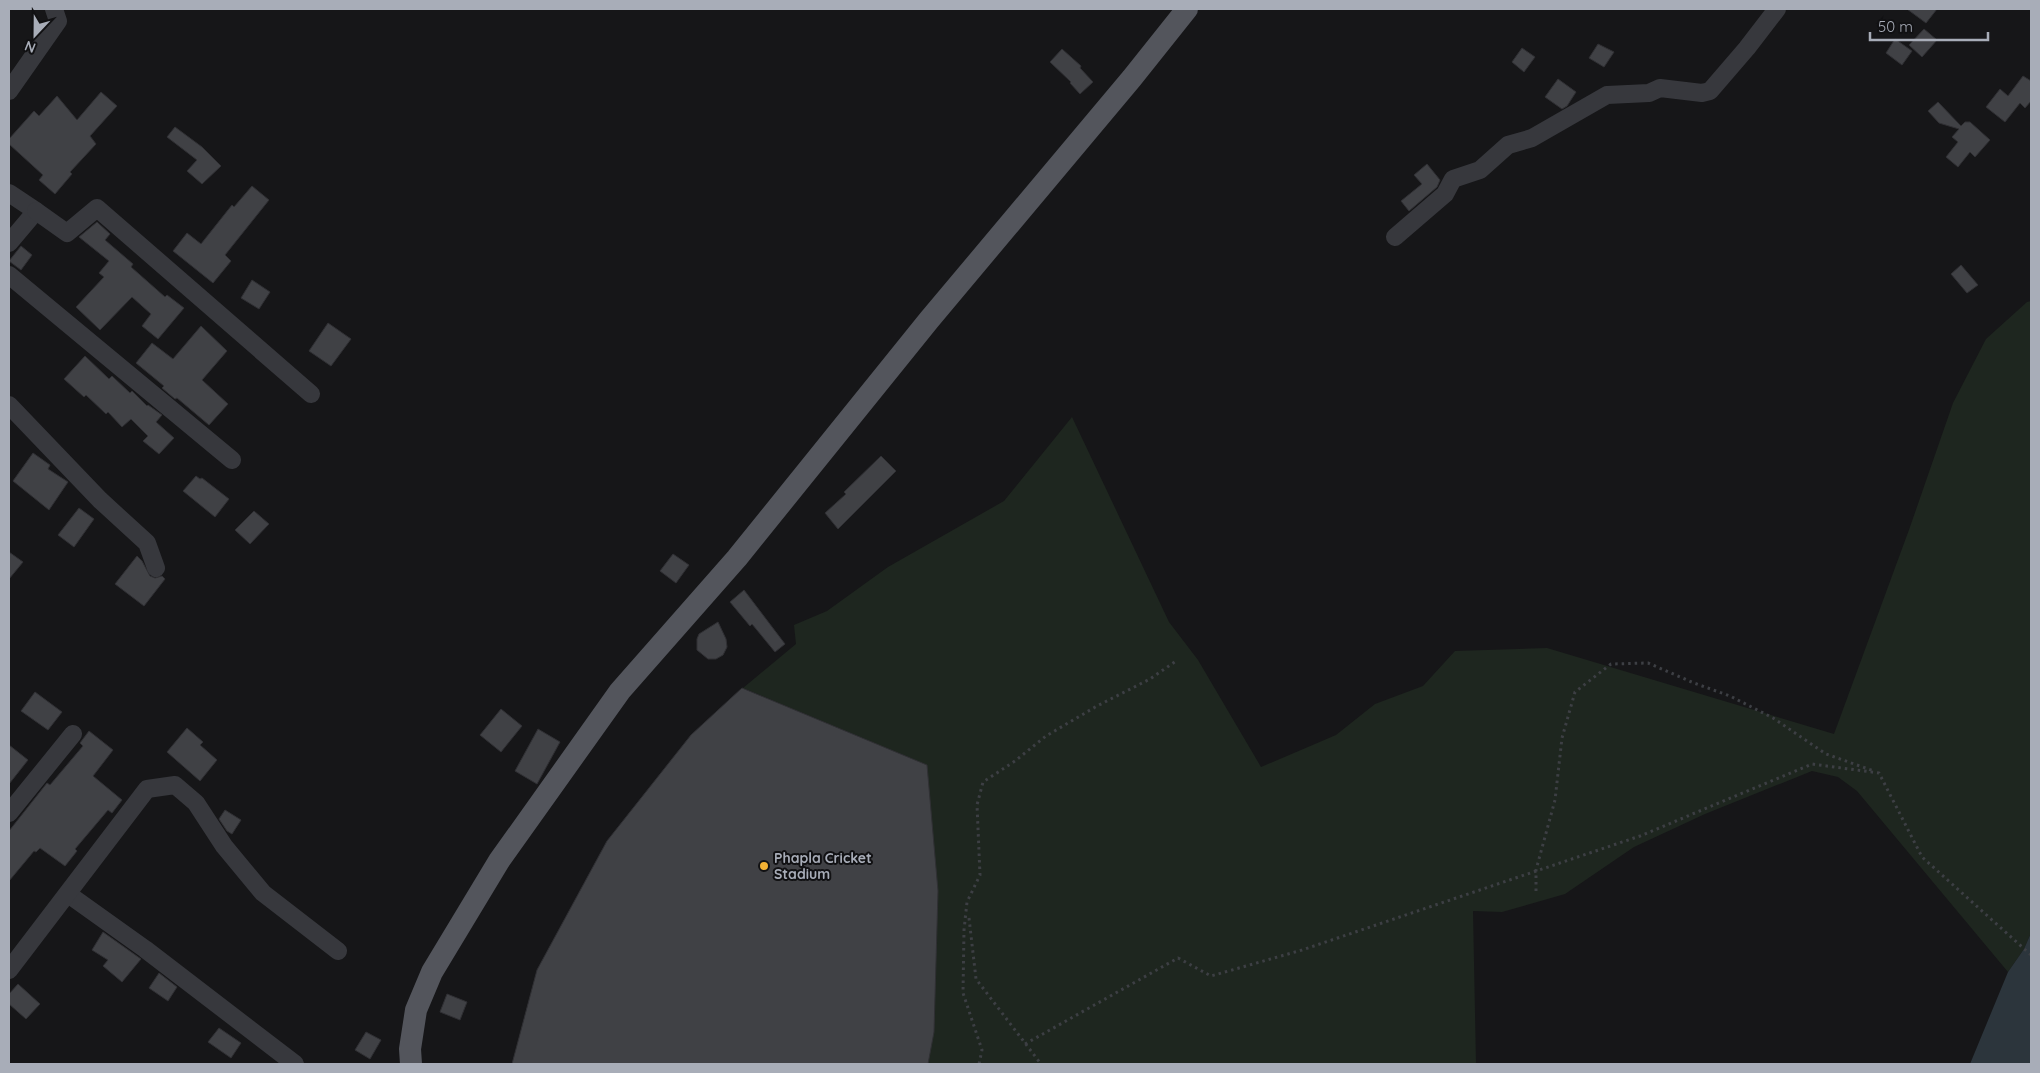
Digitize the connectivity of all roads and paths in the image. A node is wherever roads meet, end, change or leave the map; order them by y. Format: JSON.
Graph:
{"nodes":[{"id":1,"x":54,"y":9,"type":"edge"},
{"id":2,"x":1187,"y":9,"type":"edge"},
{"id":3,"x":1777,"y":9,"type":"edge"},
{"id":4,"x":9,"y":91,"type":"edge"},
{"id":5,"x":9,"y":193,"type":"edge"},
{"id":6,"x":36,"y":211,"type":"junction"},
{"id":7,"x":1395,"y":237,"type":"dead end"},
{"id":8,"x":9,"y":242,"type":"edge"},
{"id":9,"x":9,"y":275,"type":"edge"},
{"id":10,"x":311,"y":394,"type":"dead end"},
{"id":11,"x":9,"y":405,"type":"edge"},
{"id":12,"x":232,"y":460,"type":"dead end"},
{"id":13,"x":156,"y":568,"type":"dead end"},
{"id":14,"x":1176,"y":661,"type":"dead end"},
{"id":15,"x":73,"y":734,"type":"dead end"},
{"id":16,"x":1879,"y":773,"type":"junction"},
{"id":17,"x":9,"y":813,"type":"edge"},
{"id":18,"x":1536,"y":870,"type":"junction"},
{"id":19,"x":1536,"y":891,"type":"dead end"},
{"id":20,"x":68,"y":894,"type":"junction"},
{"id":21,"x":969,"y":918,"type":"dead end"},
{"id":22,"x":338,"y":951,"type":"dead end"},
{"id":23,"x":2031,"y":956,"type":"edge"},
{"id":24,"x":9,"y":970,"type":"edge"},
{"id":25,"x":1025,"y":1044,"type":"junction"},
{"id":26,"x":295,"y":1064,"type":"edge"},
{"id":27,"x":411,"y":1064,"type":"edge"},
{"id":28,"x":979,"y":1064,"type":"edge"},
{"id":29,"x":1041,"y":1064,"type":"edge"}],
"edges":[{"from":1,"to":4,"type":"street"},
{"from":2,"to":27,"type":"main road"},
{"from":3,"to":7,"type":"street"},
{"from":5,"to":6,"type":"street"},
{"from":6,"to":8,"type":"street"},
{"from":6,"to":10,"type":"street"},
{"from":9,"to":12,"type":"street"},
{"from":11,"to":13,"type":"street"},
{"from":14,"to":28,"type":"path"},
{"from":15,"to":17,"type":"street"},
{"from":16,"to":18,"type":"path"},
{"from":16,"to":18,"type":"path"},
{"from":16,"to":23,"type":"path"},
{"from":18,"to":19,"type":"path"},
{"from":18,"to":25,"type":"path"},
{"from":20,"to":22,"type":"street"},
{"from":20,"to":24,"type":"street"},
{"from":20,"to":26,"type":"street"},
{"from":21,"to":25,"type":"path"},
{"from":25,"to":29,"type":"path"}]}
